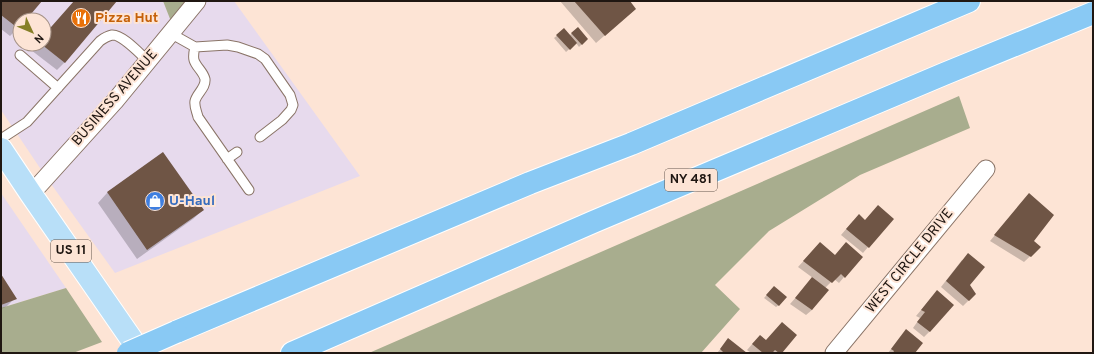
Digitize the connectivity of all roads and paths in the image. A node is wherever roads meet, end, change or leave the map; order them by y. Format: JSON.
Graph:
{"nodes":[{"id":1,"x":197,"y":1,"type":"edge"},
{"id":2,"x":969,"y":1,"type":"edge"},
{"id":3,"x":1093,"y":13,"type":"edge"},
{"id":4,"x":170,"y":33,"type":"junction"},
{"id":5,"x":195,"y":47,"type":"junction"},
{"id":6,"x":20,"y":55,"type":"dead end"},
{"id":7,"x":148,"y":61,"type":"junction"},
{"id":8,"x":58,"y":88,"type":"junction"},
{"id":9,"x":260,"y":137,"type":"dead end"},
{"id":10,"x":1,"y":139,"type":"edge"},
{"id":11,"x":1,"y":149,"type":"edge"},
{"id":12,"x":237,"y":152,"type":"dead end"},
{"id":13,"x":227,"y":158,"type":"junction"},
{"id":14,"x":986,"y":169,"type":"dead end"},
{"id":15,"x":249,"y":190,"type":"dead end"},
{"id":16,"x":31,"y":194,"type":"junction"},
{"id":17,"x":128,"y":353,"type":"edge"},
{"id":18,"x":141,"y":353,"type":"edge"},
{"id":19,"x":292,"y":353,"type":"edge"},
{"id":20,"x":834,"y":353,"type":"edge"}],
"edges":[{"from":1,"to":4,"type":"street","name":"BUSINESS AVENUE"},
{"from":2,"to":17,"type":"highway","bridge":true},
{"from":3,"to":19,"type":"highway","number":"NY 481"},
{"from":4,"to":5,"type":"lane"},
{"from":4,"to":7,"type":"street","name":"BUSINESS AVENUE"},
{"from":5,"to":9,"type":"lane"},
{"from":5,"to":13,"type":"lane"},
{"from":6,"to":8,"type":"lane"},
{"from":7,"to":8,"type":"lane"},
{"from":7,"to":16,"type":"street","name":"BUSINESS AVENUE"},
{"from":8,"to":10,"type":"lane"},
{"from":11,"to":16,"type":"main road","number":"US 11"},
{"from":12,"to":13,"type":"lane"},
{"from":13,"to":15,"type":"lane"},
{"from":14,"to":20,"type":"street","name":"WEST CIRCLE DRIVE"},
{"from":16,"to":18,"type":"main road","number":"US 11"}]}
